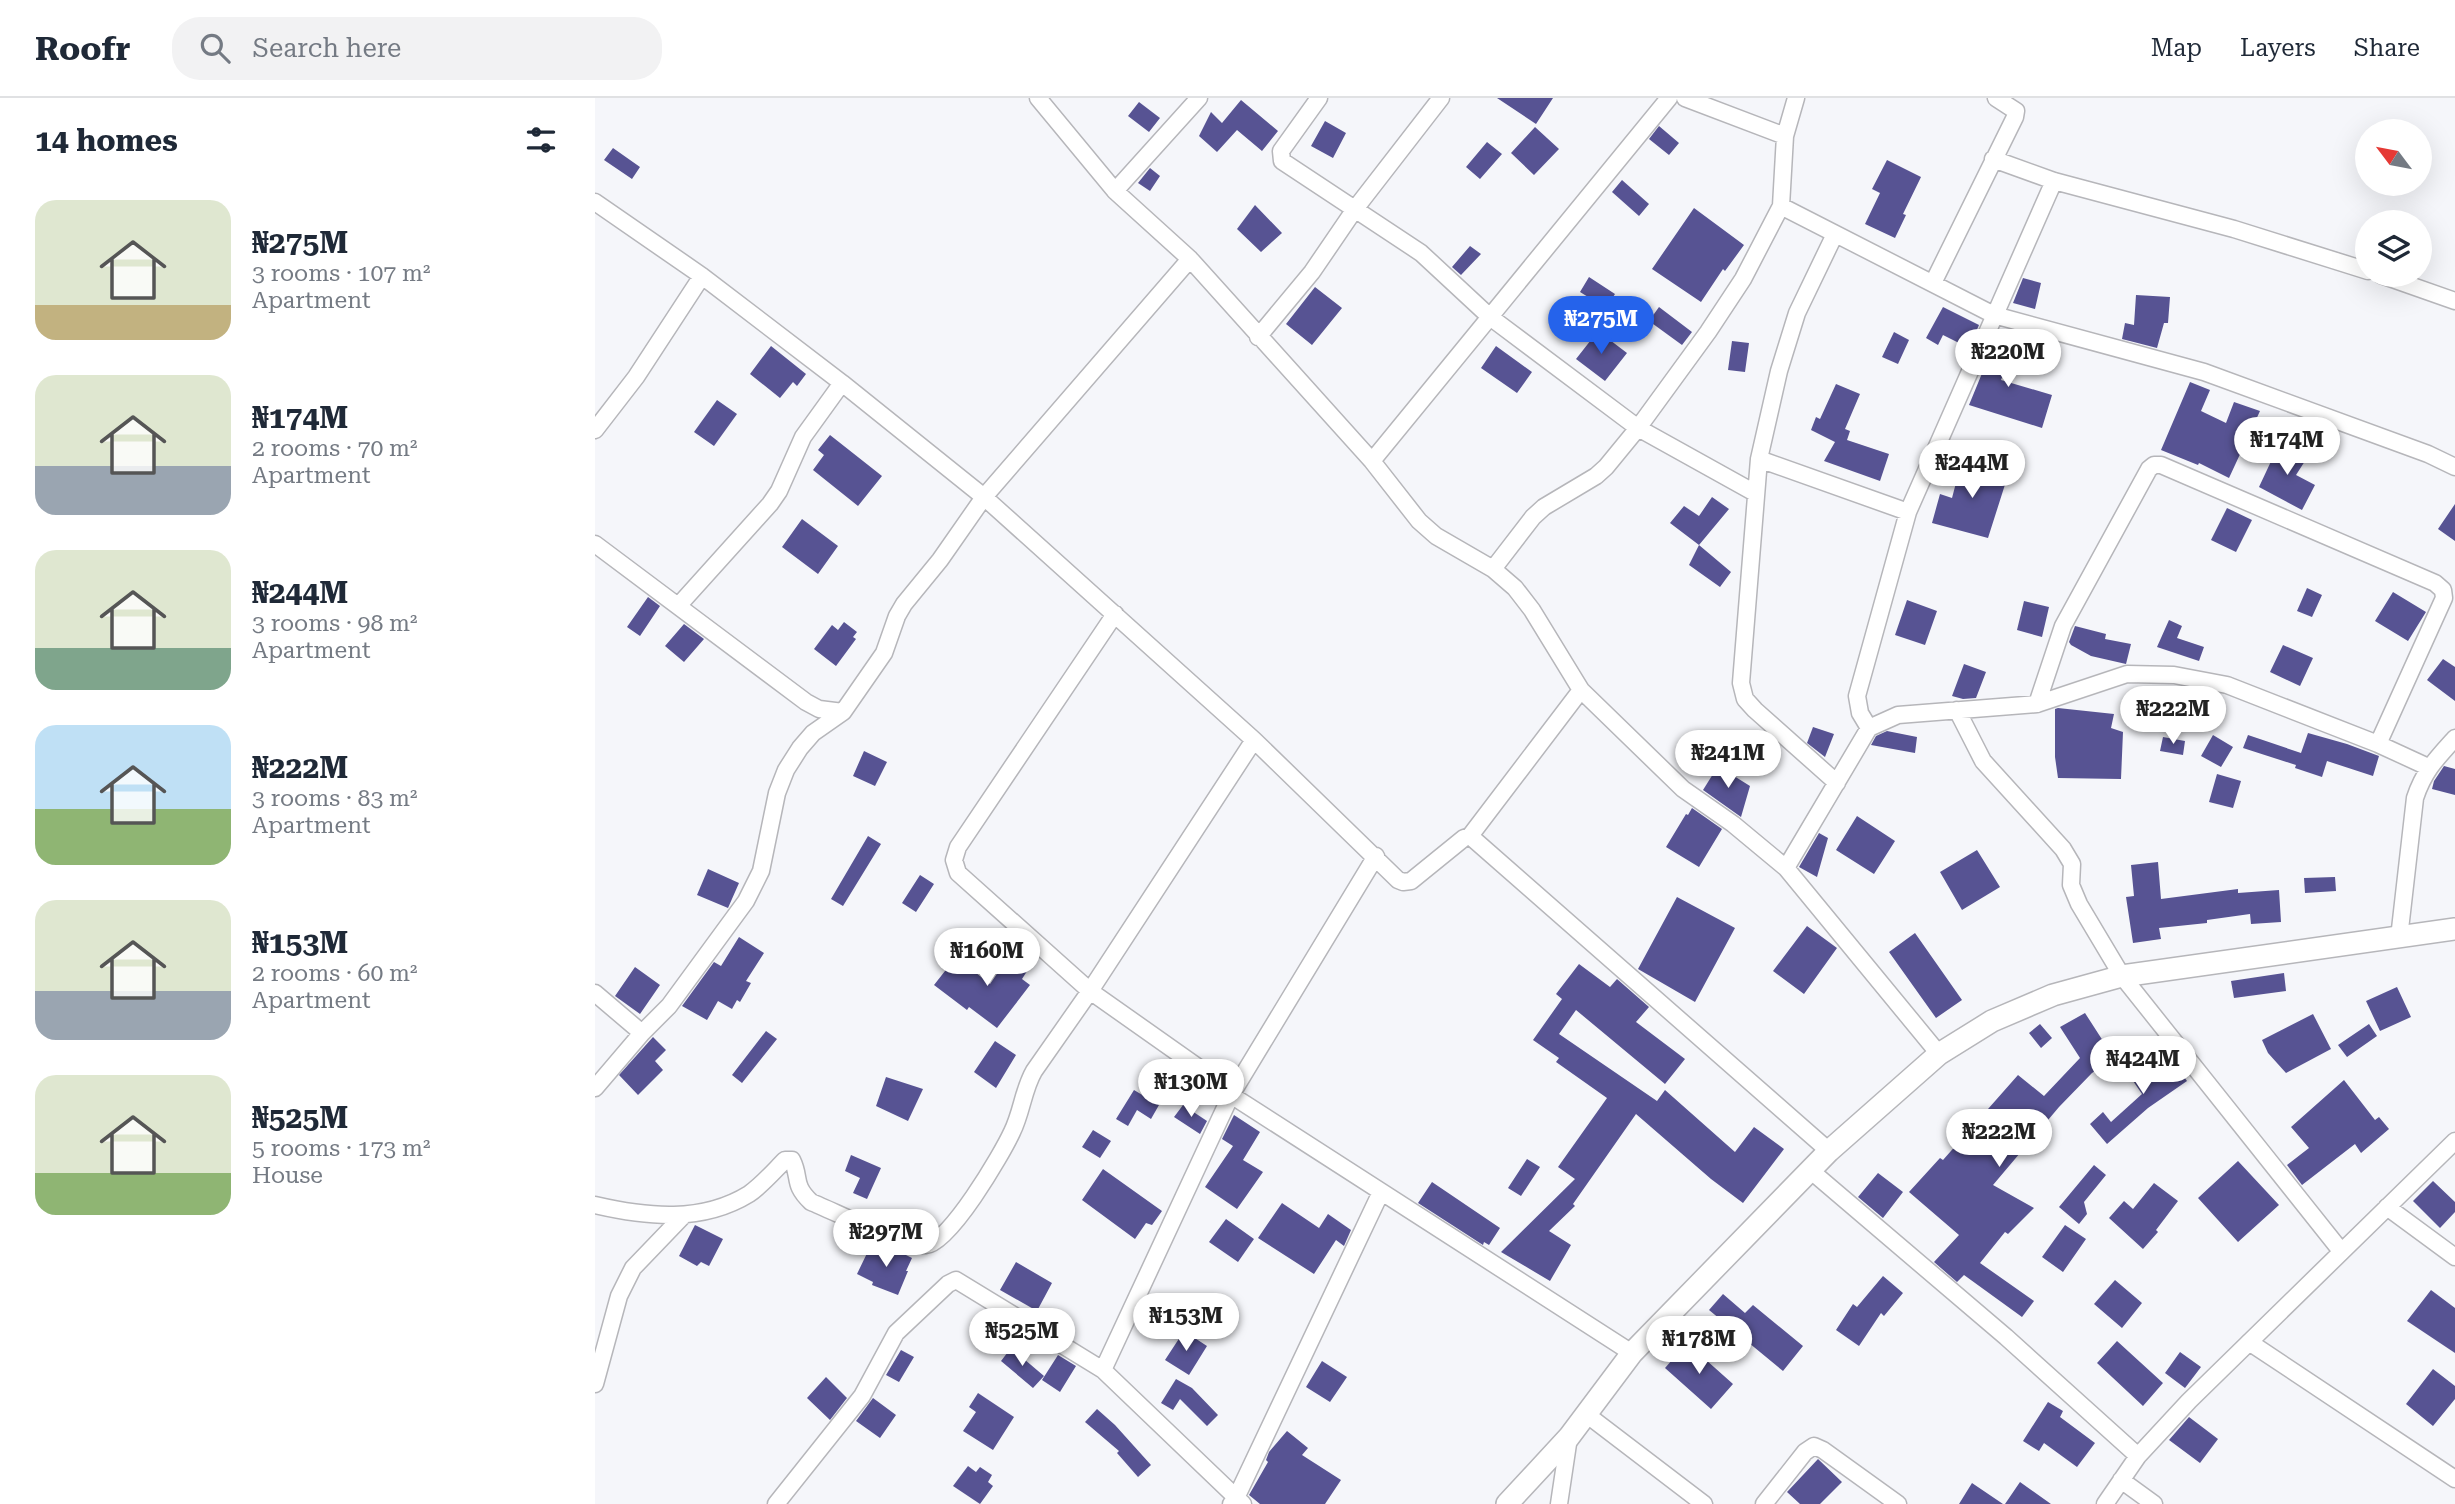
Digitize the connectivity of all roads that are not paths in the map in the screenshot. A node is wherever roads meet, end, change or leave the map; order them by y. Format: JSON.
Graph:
{"nodes":[{"id":1,"x":1038,"y":98,"type":"edge"},
{"id":2,"x":1199,"y":98,"type":"edge"},
{"id":3,"x":1319,"y":98,"type":"edge"},
{"id":4,"x":1441,"y":98,"type":"edge"},
{"id":5,"x":1669,"y":98,"type":"edge"},
{"id":6,"x":1685,"y":98,"type":"edge"},
{"id":7,"x":1796,"y":98,"type":"edge"},
{"id":8,"x":1996,"y":98,"type":"edge"},
{"id":9,"x":1785,"y":136,"type":"junction"},
{"id":10,"x":1993,"y":159,"type":"junction"},
{"id":11,"x":2054,"y":181,"type":"junction"},
{"id":12,"x":1115,"y":191,"type":"junction"},
{"id":13,"x":595,"y":202,"type":"edge"},
{"id":14,"x":1781,"y":206,"type":"junction"},
{"id":15,"x":1355,"y":209,"type":"junction"},
{"id":16,"x":1835,"y":234,"type":"junction"},
{"id":17,"x":1190,"y":259,"type":"junction"},
{"id":18,"x":2355,"y":267,"type":"edge"},
{"id":19,"x":702,"y":276,"type":"junction"},
{"id":20,"x":1933,"y":284,"type":"junction"},
{"id":21,"x":2415,"y":287,"type":"edge"},
{"id":22,"x":2455,"y":301,"type":"edge"},
{"id":23,"x":1994,"y":315,"type":"junction"},
{"id":24,"x":1490,"y":317,"type":"junction"},
{"id":25,"x":1258,"y":337,"type":"junction"},
{"id":26,"x":842,"y":383,"type":"junction"},
{"id":27,"x":1638,"y":428,"type":"junction"},
{"id":28,"x":595,"y":430,"type":"edge"},
{"id":29,"x":1759,"y":459,"type":"junction"},
{"id":30,"x":1372,"y":461,"type":"junction"},
{"id":31,"x":2455,"y":467,"type":"edge"},
{"id":32,"x":1755,"y":493,"type":"junction"},
{"id":33,"x":984,"y":497,"type":"junction"},
{"id":34,"x":1908,"y":512,"type":"junction"},
{"id":35,"x":595,"y":544,"type":"edge"},
{"id":36,"x":1493,"y":569,"type":"junction"},
{"id":37,"x":679,"y":606,"type":"junction"},
{"id":38,"x":1115,"y":614,"type":"junction"},
{"id":39,"x":1581,"y":690,"type":"junction"},
{"id":40,"x":2037,"y":704,"type":"junction"},
{"id":41,"x":1957,"y":710,"type":"junction"},
{"id":42,"x":843,"y":712,"type":"junction"},
{"id":43,"x":1870,"y":728,"type":"junction"},
{"id":44,"x":2455,"y":738,"type":"edge"},
{"id":45,"x":1254,"y":740,"type":"junction"},
{"id":46,"x":2378,"y":744,"type":"junction"},
{"id":47,"x":2428,"y":767,"type":"junction"},
{"id":48,"x":1837,"y":783,"type":"junction"},
{"id":49,"x":1470,"y":836,"type":"junction"},
{"id":50,"x":1376,"y":856,"type":"junction"},
{"id":51,"x":1786,"y":868,"type":"junction"},
{"id":52,"x":2455,"y":929,"type":"edge"},
{"id":53,"x":2399,"y":938,"type":"junction"},
{"id":54,"x":2122,"y":976,"type":"junction"},
{"id":55,"x":1090,"y":991,"type":"junction"},
{"id":56,"x":595,"y":993,"type":"edge"},
{"id":57,"x":642,"y":1032,"type":"junction"},
{"id":58,"x":1939,"y":1054,"type":"junction"},
{"id":59,"x":595,"y":1088,"type":"edge"},
{"id":60,"x":1231,"y":1095,"type":"junction"},
{"id":61,"x":2455,"y":1141,"type":"edge"},
{"id":62,"x":1829,"y":1151,"type":"junction"},
{"id":63,"x":1810,"y":1170,"type":"junction"},
{"id":64,"x":1381,"y":1192,"type":"junction"},
{"id":65,"x":595,"y":1205,"type":"edge"},
{"id":66,"x":2387,"y":1207,"type":"junction"},
{"id":67,"x":683,"y":1216,"type":"junction"},
{"id":68,"x":2341,"y":1251,"type":"junction"},
{"id":69,"x":2455,"y":1257,"type":"edge"},
{"id":70,"x":2249,"y":1342,"type":"junction"},
{"id":71,"x":1633,"y":1353,"type":"junction"},
{"id":72,"x":1103,"y":1370,"type":"junction"},
{"id":73,"x":595,"y":1384,"type":"edge"},
{"id":74,"x":1586,"y":1414,"type":"junction"},
{"id":75,"x":1569,"y":1437,"type":"junction"},
{"id":76,"x":2138,"y":1456,"type":"junction"},
{"id":77,"x":2455,"y":1479,"type":"edge"},
{"id":78,"x":2121,"y":1480,"type":"junction"},
{"id":79,"x":1237,"y":1502,"type":"edge"},
{"id":80,"x":776,"y":1504,"type":"edge"},
{"id":81,"x":1507,"y":1504,"type":"edge"},
{"id":82,"x":1559,"y":1504,"type":"edge"},
{"id":83,"x":1705,"y":1504,"type":"edge"},
{"id":84,"x":1764,"y":1504,"type":"edge"},
{"id":85,"x":1898,"y":1504,"type":"edge"},
{"id":86,"x":2105,"y":1504,"type":"edge"},
{"id":87,"x":2154,"y":1504,"type":"edge"}],
"edges":[{"from":1,"to":12,"type":"street"},
{"from":2,"to":12,"type":"street"},
{"from":3,"to":15,"type":"street"},
{"from":4,"to":15,"type":"street"},
{"from":5,"to":24,"type":"street"},
{"from":6,"to":9,"type":"street"},
{"from":7,"to":9,"type":"street"},
{"from":8,"to":10,"type":"street"},
{"from":9,"to":14,"type":"street"},
{"from":10,"to":11,"type":"street"},
{"from":10,"to":20,"type":"street"},
{"from":11,"to":18,"type":"street"},
{"from":11,"to":23,"type":"street"},
{"from":12,"to":17,"type":"street"},
{"from":13,"to":19,"type":"street"},
{"from":14,"to":16,"type":"street"},
{"from":14,"to":27,"type":"street"},
{"from":15,"to":24,"type":"street"},
{"from":15,"to":25,"type":"street"},
{"from":16,"to":20,"type":"street"},
{"from":16,"to":29,"type":"street"},
{"from":17,"to":25,"type":"street"},
{"from":17,"to":33,"type":"street"},
{"from":19,"to":26,"type":"street"},
{"from":19,"to":28,"type":"street"},
{"from":20,"to":23,"type":"street"},
{"from":21,"to":22,"type":"street"},
{"from":23,"to":31,"type":"street"},
{"from":23,"to":34,"type":"street"},
{"from":24,"to":27,"type":"street"},
{"from":24,"to":30,"type":"street"},
{"from":25,"to":30,"type":"street"},
{"from":26,"to":33,"type":"street"},
{"from":26,"to":37,"type":"street"},
{"from":27,"to":32,"type":"street"},
{"from":27,"to":36,"type":"street"},
{"from":29,"to":32,"type":"street"},
{"from":29,"to":34,"type":"street"},
{"from":30,"to":36,"type":"street"},
{"from":32,"to":48,"type":"street"},
{"from":33,"to":38,"type":"street"},
{"from":33,"to":42,"type":"street"},
{"from":34,"to":43,"type":"street"},
{"from":35,"to":37,"type":"street"},
{"from":36,"to":39,"type":"street"},
{"from":37,"to":42,"type":"street"},
{"from":38,"to":45,"type":"street"},
{"from":38,"to":55,"type":"street"},
{"from":39,"to":49,"type":"street"},
{"from":39,"to":51,"type":"street"},
{"from":40,"to":41,"type":"street"},
{"from":40,"to":46,"type":"street"},
{"from":40,"to":46,"type":"street"},
{"from":41,"to":43,"type":"street"},
{"from":41,"to":54,"type":"street"},
{"from":42,"to":57,"type":"street"},
{"from":43,"to":48,"type":"street"},
{"from":44,"to":47,"type":"street"},
{"from":45,"to":50,"type":"street"},
{"from":45,"to":55,"type":"street"},
{"from":46,"to":47,"type":"street"},
{"from":47,"to":53,"type":"street"},
{"from":48,"to":51,"type":"street"},
{"from":49,"to":50,"type":"street"},
{"from":49,"to":62,"type":"street"},
{"from":50,"to":60,"type":"street"},
{"from":51,"to":58,"type":"street"},
{"from":52,"to":53,"type":"street"},
{"from":53,"to":54,"type":"street"},
{"from":54,"to":58,"type":"street"},
{"from":54,"to":68,"type":"street"},
{"from":55,"to":60,"type":"street"},
{"from":55,"to":67,"type":"street"},
{"from":56,"to":57,"type":"street"},
{"from":57,"to":59,"type":"street"},
{"from":58,"to":62,"type":"street"},
{"from":60,"to":64,"type":"street"},
{"from":60,"to":72,"type":"street"},
{"from":61,"to":66,"type":"street"},
{"from":62,"to":63,"type":"street"},
{"from":63,"to":71,"type":"street"},
{"from":63,"to":76,"type":"street"},
{"from":64,"to":71,"type":"street"},
{"from":64,"to":79,"type":"street"},
{"from":65,"to":67,"type":"street"},
{"from":66,"to":68,"type":"street"},
{"from":66,"to":69,"type":"street"},
{"from":67,"to":73,"type":"street"},
{"from":68,"to":70,"type":"street"},
{"from":70,"to":76,"type":"street"},
{"from":70,"to":77,"type":"street"},
{"from":71,"to":74,"type":"street"},
{"from":72,"to":79,"type":"street"},
{"from":72,"to":80,"type":"street"},
{"from":74,"to":75,"type":"street"},
{"from":74,"to":83,"type":"street"},
{"from":75,"to":81,"type":"street"},
{"from":75,"to":82,"type":"street"},
{"from":76,"to":78,"type":"street"},
{"from":78,"to":86,"type":"street"},
{"from":78,"to":87,"type":"street"},
{"from":84,"to":85,"type":"street"}]}
